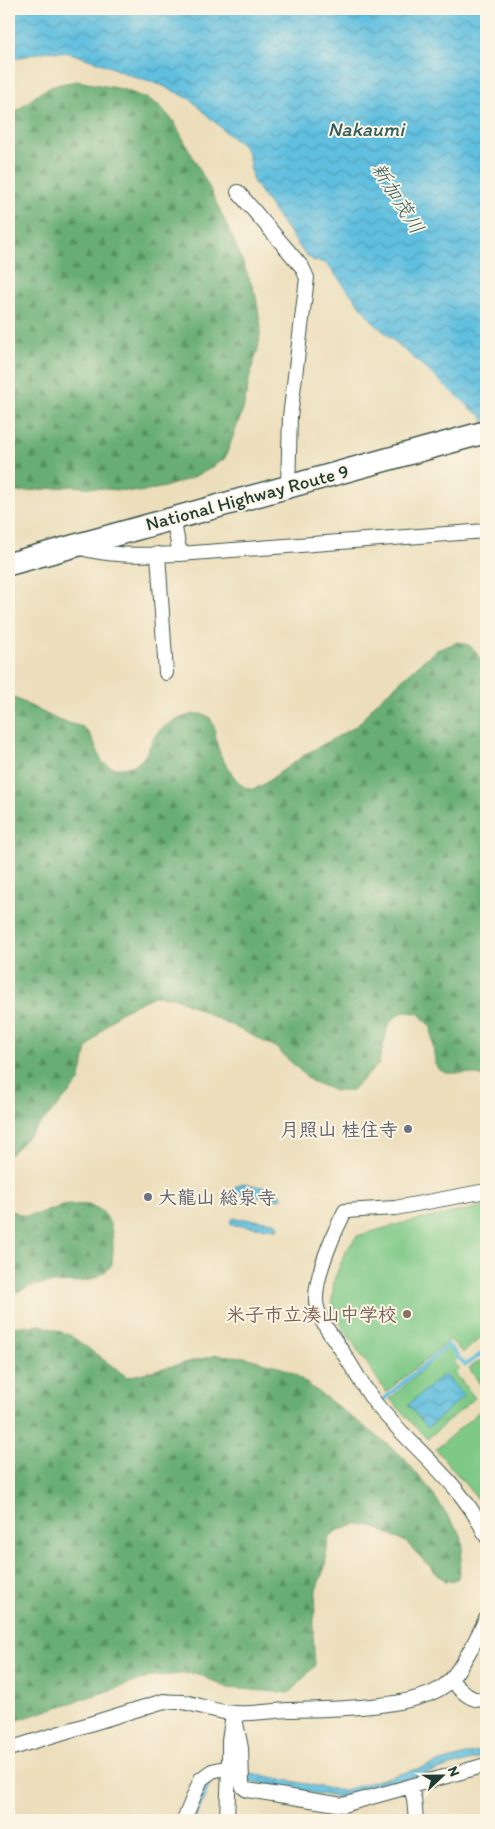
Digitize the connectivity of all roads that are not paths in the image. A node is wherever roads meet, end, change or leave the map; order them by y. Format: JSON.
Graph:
{"nodes":[{"id":1,"x":238,"y":192,"type":"dead end"},
{"id":2,"x":478,"y":434,"type":"edge"},
{"id":3,"x":288,"y":486,"type":"junction"},
{"id":4,"x":173,"y":518,"type":"junction"},
{"id":5,"x":486,"y":531,"type":"edge"},
{"id":6,"x":74,"y":546,"type":"junction"},
{"id":7,"x":158,"y":554,"type":"junction"},
{"id":8,"x":180,"y":554,"type":"junction"},
{"id":9,"x":9,"y":564,"type":"edge"},
{"id":10,"x":166,"y":673,"type":"dead end"},
{"id":11,"x":486,"y":1191,"type":"edge"},
{"id":12,"x":486,"y":1536,"type":"edge"},
{"id":13,"x":486,"y":1619,"type":"edge"},
{"id":14,"x":450,"y":1680,"type":"junction"},
{"id":15,"x":486,"y":1699,"type":"edge"},
{"id":16,"x":234,"y":1713,"type":"junction"},
{"id":17,"x":9,"y":1750,"type":"edge"},
{"id":18,"x":486,"y":1765,"type":"edge"},
{"id":19,"x":233,"y":1768,"type":"junction"},
{"id":20,"x":235,"y":1784,"type":"junction"},
{"id":21,"x":411,"y":1788,"type":"junction"},
{"id":22,"x":184,"y":1820,"type":"edge"},
{"id":23,"x":227,"y":1820,"type":"edge"},
{"id":24,"x":416,"y":1820,"type":"edge"}],
"edges":[{"from":1,"to":3,"type":"street"},
{"from":2,"to":3,"type":"highway","name":"National Highway Route 9"},
{"from":3,"to":4,"type":"highway","name":"National Highway Route 9"},
{"from":4,"to":6,"type":"highway","name":"National Highway Route 9"},
{"from":4,"to":8,"type":"street"},
{"from":5,"to":8,"type":"street"},
{"from":6,"to":7,"type":"street"},
{"from":6,"to":9,"type":"highway","name":"National Highway Route 9"},
{"from":7,"to":8,"type":"street"},
{"from":7,"to":10,"type":"street"},
{"from":11,"to":12,"type":"street"},
{"from":13,"to":14,"type":"street"},
{"from":14,"to":15,"type":"street"},
{"from":14,"to":16,"type":"street"},
{"from":16,"to":17,"type":"street"},
{"from":16,"to":19,"type":"street"},
{"from":18,"to":21,"type":"street"},
{"from":19,"to":20,"type":"street"},
{"from":19,"to":22,"type":"street"},
{"from":20,"to":21,"type":"street"},
{"from":20,"to":23,"type":"street"},
{"from":21,"to":24,"type":"street"}]}
